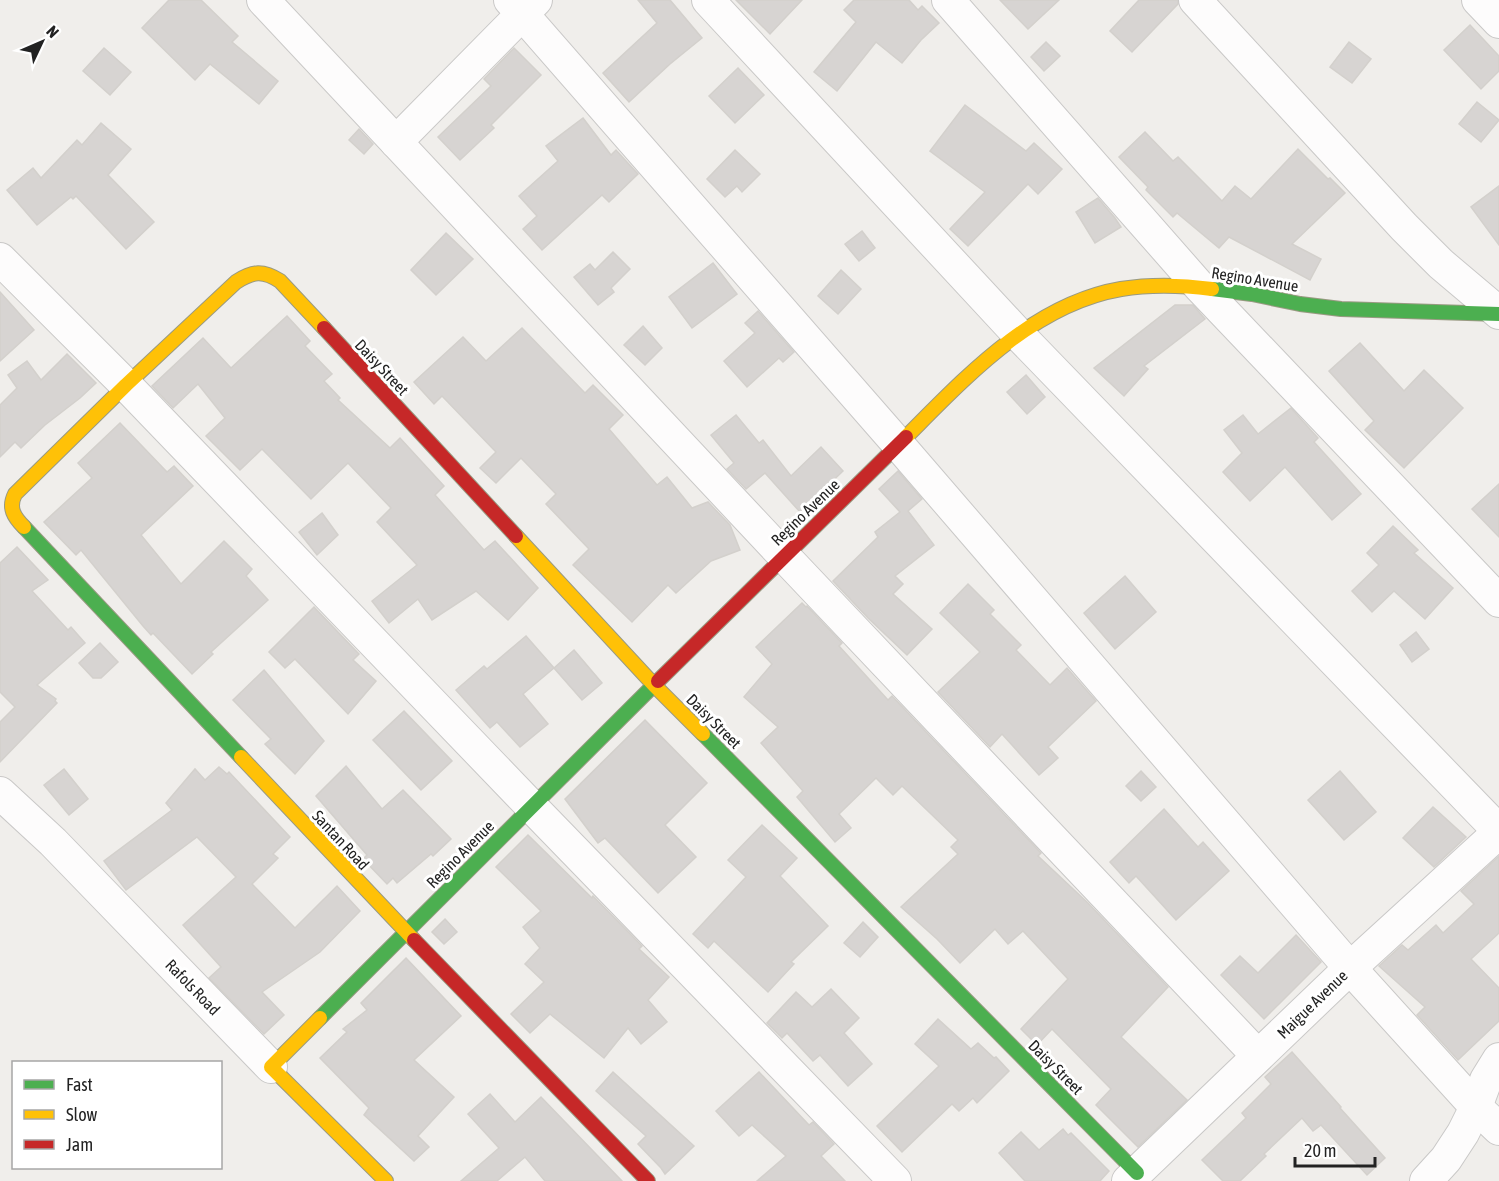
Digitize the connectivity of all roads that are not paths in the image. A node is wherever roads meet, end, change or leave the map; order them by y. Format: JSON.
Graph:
{"nodes":[{"id":1,"x":263,"y":0,"type":"edge"},
{"id":2,"x":708,"y":0,"type":"edge"},
{"id":3,"x":948,"y":0,"type":"edge"},
{"id":4,"x":1196,"y":0,"type":"edge"},
{"id":5,"x":1478,"y":0,"type":"edge"},
{"id":6,"x":523,"y":4,"type":"edge"},
{"id":7,"x":1499,"y":22,"type":"edge"},
{"id":8,"x":396,"y":142,"type":"junction"},
{"id":9,"x":0,"y":259,"type":"edge"},
{"id":10,"x":1200,"y":287,"type":"junction"},
{"id":11,"x":1499,"y":314,"type":"edge"},
{"id":12,"x":1018,"y":334,"type":"junction"},
{"id":13,"x":126,"y":385,"type":"junction"},
{"id":14,"x":898,"y":444,"type":"junction"},
{"id":15,"x":784,"y":556,"type":"junction"},
{"id":16,"x":1499,"y":601,"type":"edge"},
{"id":17,"x":654,"y":684,"type":"junction"},
{"id":18,"x":0,"y":793,"type":"edge"},
{"id":19,"x":531,"y":806,"type":"junction"},
{"id":20,"x":1499,"y":831,"type":"edge"},
{"id":21,"x":405,"y":931,"type":"junction"},
{"id":22,"x":1350,"y":968,"type":"junction"},
{"id":23,"x":1258,"y":1056,"type":"junction"},
{"id":24,"x":1499,"y":1059,"type":"edge"},
{"id":25,"x":271,"y":1066,"type":"junction"},
{"id":26,"x":1476,"y":1107,"type":"junction"},
{"id":27,"x":1499,"y":1130,"type":"edge"},
{"id":28,"x":1133,"y":1177,"type":"edge"},
{"id":29,"x":386,"y":1181,"type":"edge"},
{"id":30,"x":648,"y":1181,"type":"edge"},
{"id":31,"x":895,"y":1181,"type":"edge"},
{"id":32,"x":1426,"y":1181,"type":"edge"}],
"edges":[{"from":1,"to":8,"type":"street"},
{"from":2,"to":12,"type":"street"},
{"from":3,"to":10,"type":"street"},
{"from":4,"to":11,"type":"street"},
{"from":5,"to":7,"type":"street"},
{"from":6,"to":8,"type":"street"},
{"from":6,"to":14,"type":"street"},
{"from":8,"to":15,"type":"street"},
{"from":9,"to":13,"type":"street"},
{"from":10,"to":11,"type":"street","name":"Regino Avenue"},
{"from":10,"to":12,"type":"street","name":"Regino Avenue"},
{"from":10,"to":16,"type":"street"},
{"from":12,"to":14,"type":"street","name":"Regino Avenue"},
{"from":12,"to":20,"type":"street"},
{"from":13,"to":17,"type":"street","name":"Daisy Street"},
{"from":13,"to":19,"type":"street"},
{"from":13,"to":21,"type":"street","name":"Santan Road"},
{"from":14,"to":15,"type":"street","name":"Regino Avenue"},
{"from":14,"to":22,"type":"street"},
{"from":15,"to":17,"type":"street","name":"Regino Avenue"},
{"from":15,"to":23,"type":"street"},
{"from":17,"to":19,"type":"street","name":"Regino Avenue"},
{"from":17,"to":28,"type":"street","name":"Daisy Street"},
{"from":18,"to":25,"type":"street","name":"Rafols Road"},
{"from":19,"to":21,"type":"street","name":"Regino Avenue"},
{"from":19,"to":31,"type":"street"},
{"from":20,"to":22,"type":"street","name":"Maigue Avenue"},
{"from":21,"to":25,"type":"street","name":"Regino Avenue"},
{"from":21,"to":30,"type":"street","name":"Santan Road"},
{"from":22,"to":23,"type":"street","name":"Maigue Avenue"},
{"from":22,"to":26,"type":"street"},
{"from":23,"to":28,"type":"street","name":"Maigue Avenue"},
{"from":24,"to":26,"type":"street"},
{"from":25,"to":29,"type":"street","name":"Rafols Road"},
{"from":26,"to":27,"type":"street"},
{"from":26,"to":32,"type":"street"}]}
